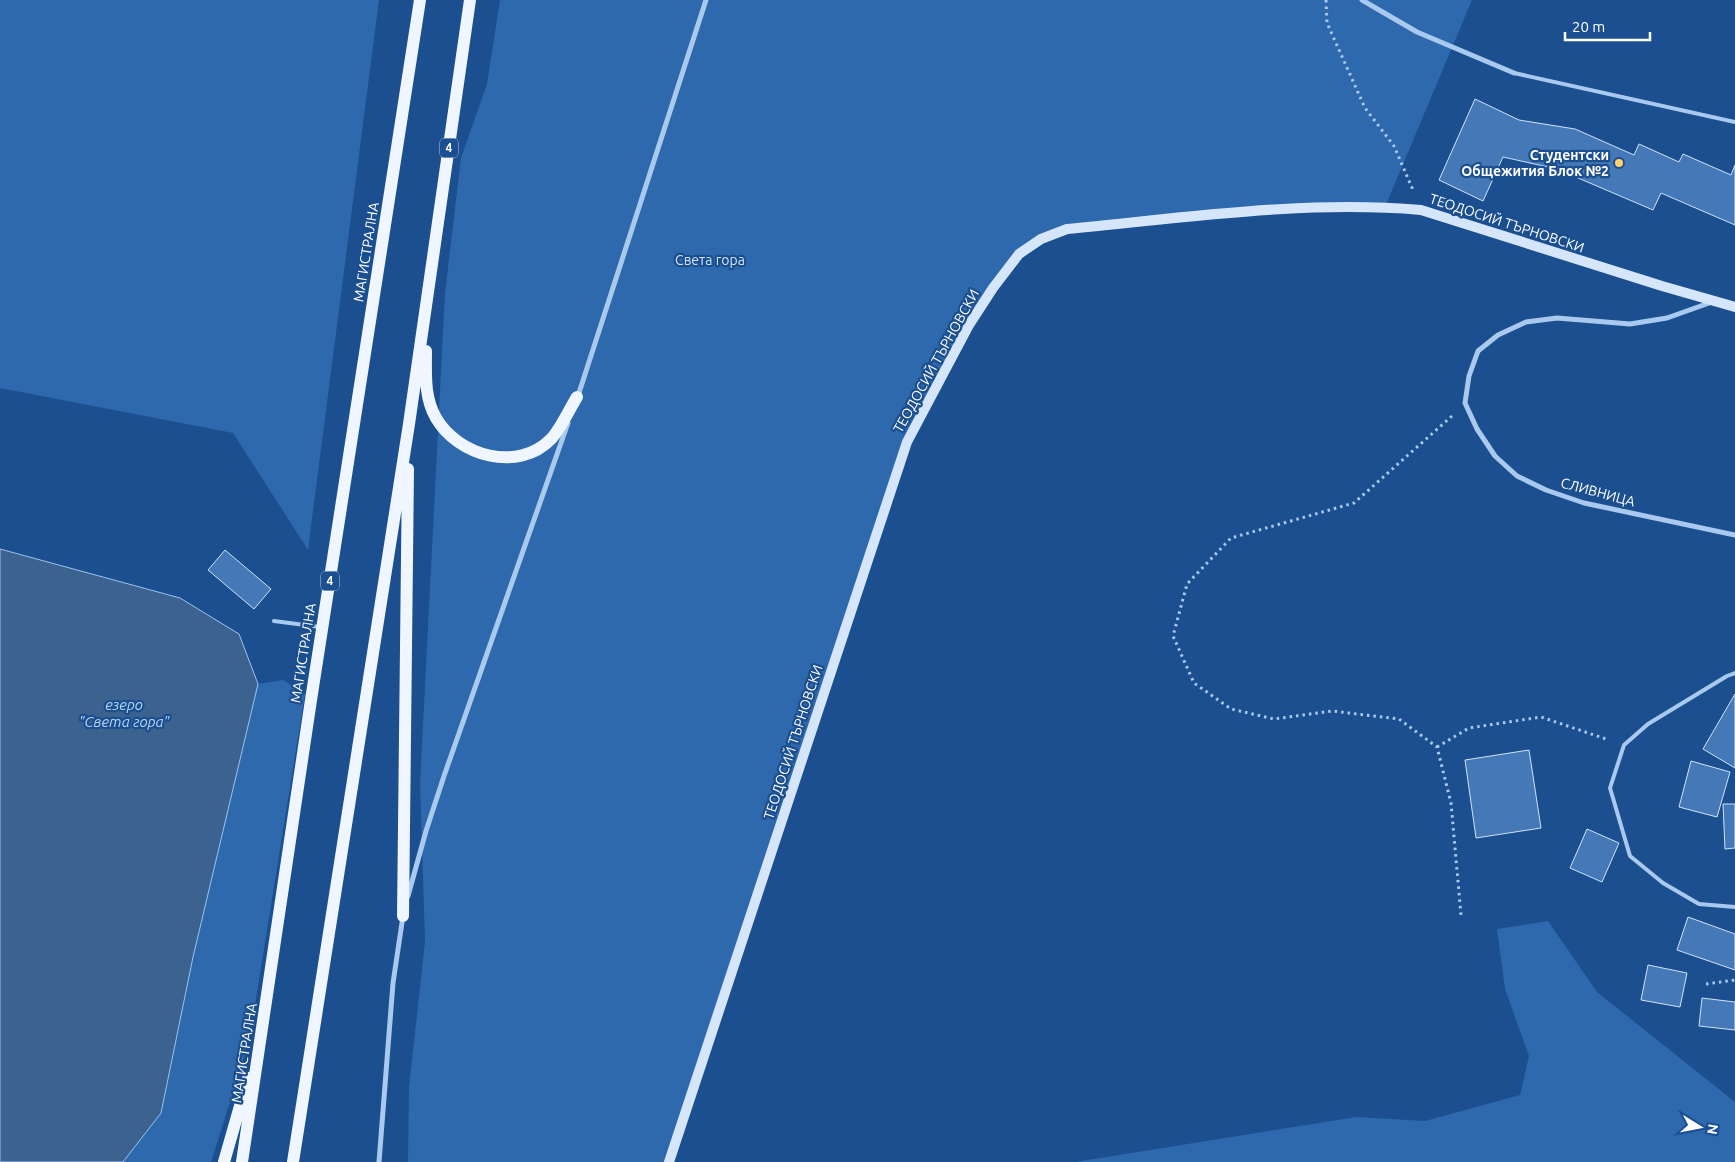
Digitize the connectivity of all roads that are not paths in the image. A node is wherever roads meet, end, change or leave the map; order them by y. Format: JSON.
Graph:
{"nodes":[{"id":1,"x":420,"y":0,"type":"edge"},
{"id":2,"x":470,"y":0,"type":"edge"},
{"id":3,"x":706,"y":0,"type":"edge"},
{"id":4,"x":1362,"y":0,"type":"edge"},
{"id":5,"x":1514,"y":73,"type":"joint"},
{"id":6,"x":1735,"y":122,"type":"edge"},
{"id":7,"x":427,"y":297,"type":"junction"},
{"id":8,"x":1713,"y":302,"type":"junction"},
{"id":9,"x":1735,"y":307,"type":"edge"},
{"id":10,"x":577,"y":397,"type":"junction"},
{"id":11,"x":409,"y":424,"type":"junction"},
{"id":12,"x":1735,"y":535,"type":"edge"},
{"id":13,"x":274,"y":621,"type":"dead end"},
{"id":14,"x":322,"y":628,"type":"junction"},
{"id":15,"x":1735,"y":673,"type":"edge"},
{"id":16,"x":1735,"y":908,"type":"edge"},
{"id":17,"x":403,"y":916,"type":"junction"},
{"id":18,"x":262,"y":1030,"type":"junction"},
{"id":19,"x":224,"y":1162,"type":"edge"},
{"id":20,"x":242,"y":1162,"type":"edge"},
{"id":21,"x":293,"y":1162,"type":"edge"},
{"id":22,"x":379,"y":1162,"type":"edge"},
{"id":23,"x":669,"y":1162,"type":"edge"}],
"edges":[{"from":1,"to":14,"type":"main road","name":"МАГИСТРАЛНА","number":"4"},
{"from":2,"to":7,"type":"main road","number":"4"},
{"from":3,"to":10,"type":"street"},
{"from":4,"to":5,"type":"street"},
{"from":5,"to":6,"type":"lane"},
{"from":7,"to":10,"type":"main road"},
{"from":7,"to":11,"type":"main road","number":"4"},
{"from":8,"to":9,"type":"street","name":"ТЕОДОСИЙ ТЪРНОВСКИ"},
{"from":8,"to":12,"type":"street","name":"СЛИВНИЦА"},
{"from":8,"to":23,"type":"street","name":"ТЕОДОСИЙ ТЪРНОВСКИ"},
{"from":10,"to":17,"type":"street"},
{"from":11,"to":17,"type":"main road"},
{"from":11,"to":21,"type":"main road","number":"4"},
{"from":13,"to":14,"type":"lane"},
{"from":14,"to":18,"type":"main road","name":"МАГИСТРАЛНА","number":"4"},
{"from":15,"to":16,"type":"lane"},
{"from":17,"to":22,"type":"street"},
{"from":18,"to":19,"type":"main road"},
{"from":18,"to":20,"type":"main road","name":"МАГИСТРАЛНА","number":"4"}]}
